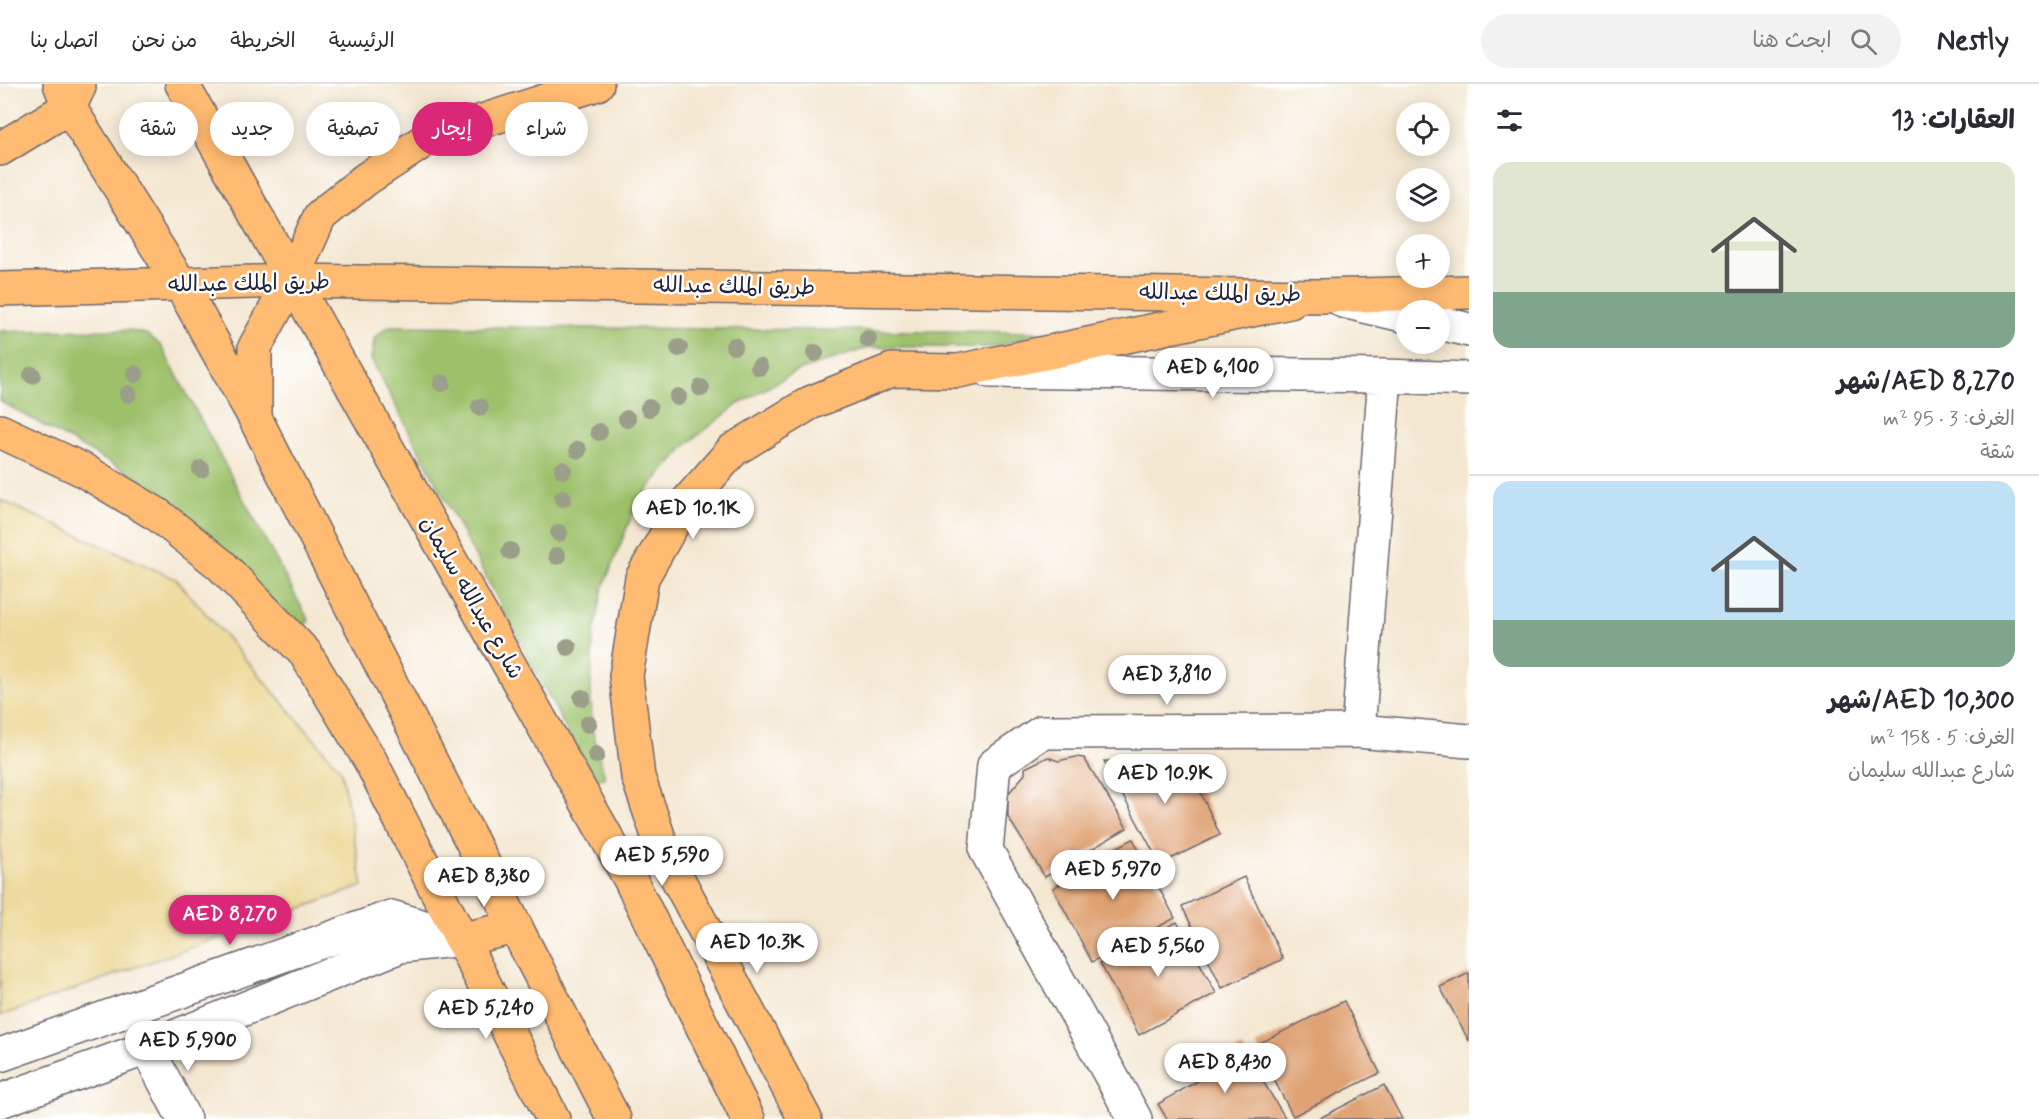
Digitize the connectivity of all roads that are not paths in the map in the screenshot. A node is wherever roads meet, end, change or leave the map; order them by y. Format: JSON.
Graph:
{"nodes":[{"id":1,"x":182,"y":84,"type":"edge"},
{"id":2,"x":597,"y":84,"type":"edge"},
{"id":3,"x":70,"y":92,"type":"edge"},
{"id":4,"x":0,"y":149,"type":"edge"},
{"id":5,"x":291,"y":281,"type":"junction"},
{"id":6,"x":181,"y":285,"type":"junction"},
{"id":7,"x":0,"y":289,"type":"edge"},
{"id":8,"x":1469,"y":292,"type":"edge"},
{"id":9,"x":1321,"y":296,"type":"junction"},
{"id":10,"x":1396,"y":313,"type":"edge"},
{"id":11,"x":1450,"y":325,"type":"edge"},
{"id":12,"x":1469,"y":330,"type":"edge"},
{"id":13,"x":958,"y":371,"type":"junction"},
{"id":14,"x":1385,"y":376,"type":"junction"},
{"id":15,"x":1469,"y":380,"type":"edge"},
{"id":16,"x":255,"y":418,"type":"junction"},
{"id":17,"x":0,"y":431,"type":"edge"},
{"id":18,"x":1358,"y":731,"type":"junction"},
{"id":19,"x":1469,"y":741,"type":"edge"},
{"id":20,"x":664,"y":853,"type":"junction"},
{"id":21,"x":630,"y":879,"type":"junction"},
{"id":22,"x":516,"y":927,"type":"junction"},
{"id":23,"x":464,"y":939,"type":"junction"},
{"id":24,"x":147,"y":1048,"type":"junction"},
{"id":25,"x":0,"y":1055,"type":"edge"},
{"id":26,"x":0,"y":1101,"type":"edge"},
{"id":27,"x":184,"y":1119,"type":"edge"},
{"id":28,"x":553,"y":1119,"type":"edge"},
{"id":29,"x":614,"y":1119,"type":"edge"},
{"id":30,"x":748,"y":1119,"type":"edge"},
{"id":31,"x":805,"y":1119,"type":"edge"},
{"id":32,"x":1135,"y":1119,"type":"edge"}],
"edges":[{"from":1,"to":5,"type":"main road","name":"شارع عبدالله سليمان"},
{"from":2,"to":5,"type":"main road"},
{"from":3,"to":4,"type":"main road"},
{"from":3,"to":6,"type":"main road"},
{"from":5,"to":6,"type":"main road","name":"طريق الملك عبدالله"},
{"from":5,"to":9,"type":"main road","name":"طريق الملك عبدالله"},
{"from":5,"to":16,"type":"main road"},
{"from":5,"to":21,"type":"main road","name":"شارع عبدالله سليمان"},
{"from":6,"to":7,"type":"main road","name":"طريق الملك عبدالله"},
{"from":6,"to":16,"type":"main road"},
{"from":8,"to":9,"type":"main road","name":"طريق الملك عبدالله"},
{"from":9,"to":10,"type":"street"},
{"from":9,"to":13,"type":"main road"},
{"from":11,"to":12,"type":"street"},
{"from":13,"to":14,"type":"street"},
{"from":13,"to":20,"type":"main road"},
{"from":14,"to":15,"type":"street"},
{"from":14,"to":18,"type":"street"},
{"from":16,"to":22,"type":"main road"},
{"from":17,"to":23,"type":"main road"},
{"from":18,"to":19,"type":"street"},
{"from":18,"to":32,"type":"street"},
{"from":20,"to":21,"type":"main road"},
{"from":20,"to":31,"type":"main road"},
{"from":21,"to":30,"type":"main road","name":"شارع عبدالله سليمان"},
{"from":22,"to":23,"type":"main road"},
{"from":22,"to":29,"type":"main road"},
{"from":23,"to":24,"type":"street"},
{"from":23,"to":25,"type":"street"},
{"from":23,"to":28,"type":"main road"},
{"from":24,"to":26,"type":"street"},
{"from":24,"to":27,"type":"street"}]}
